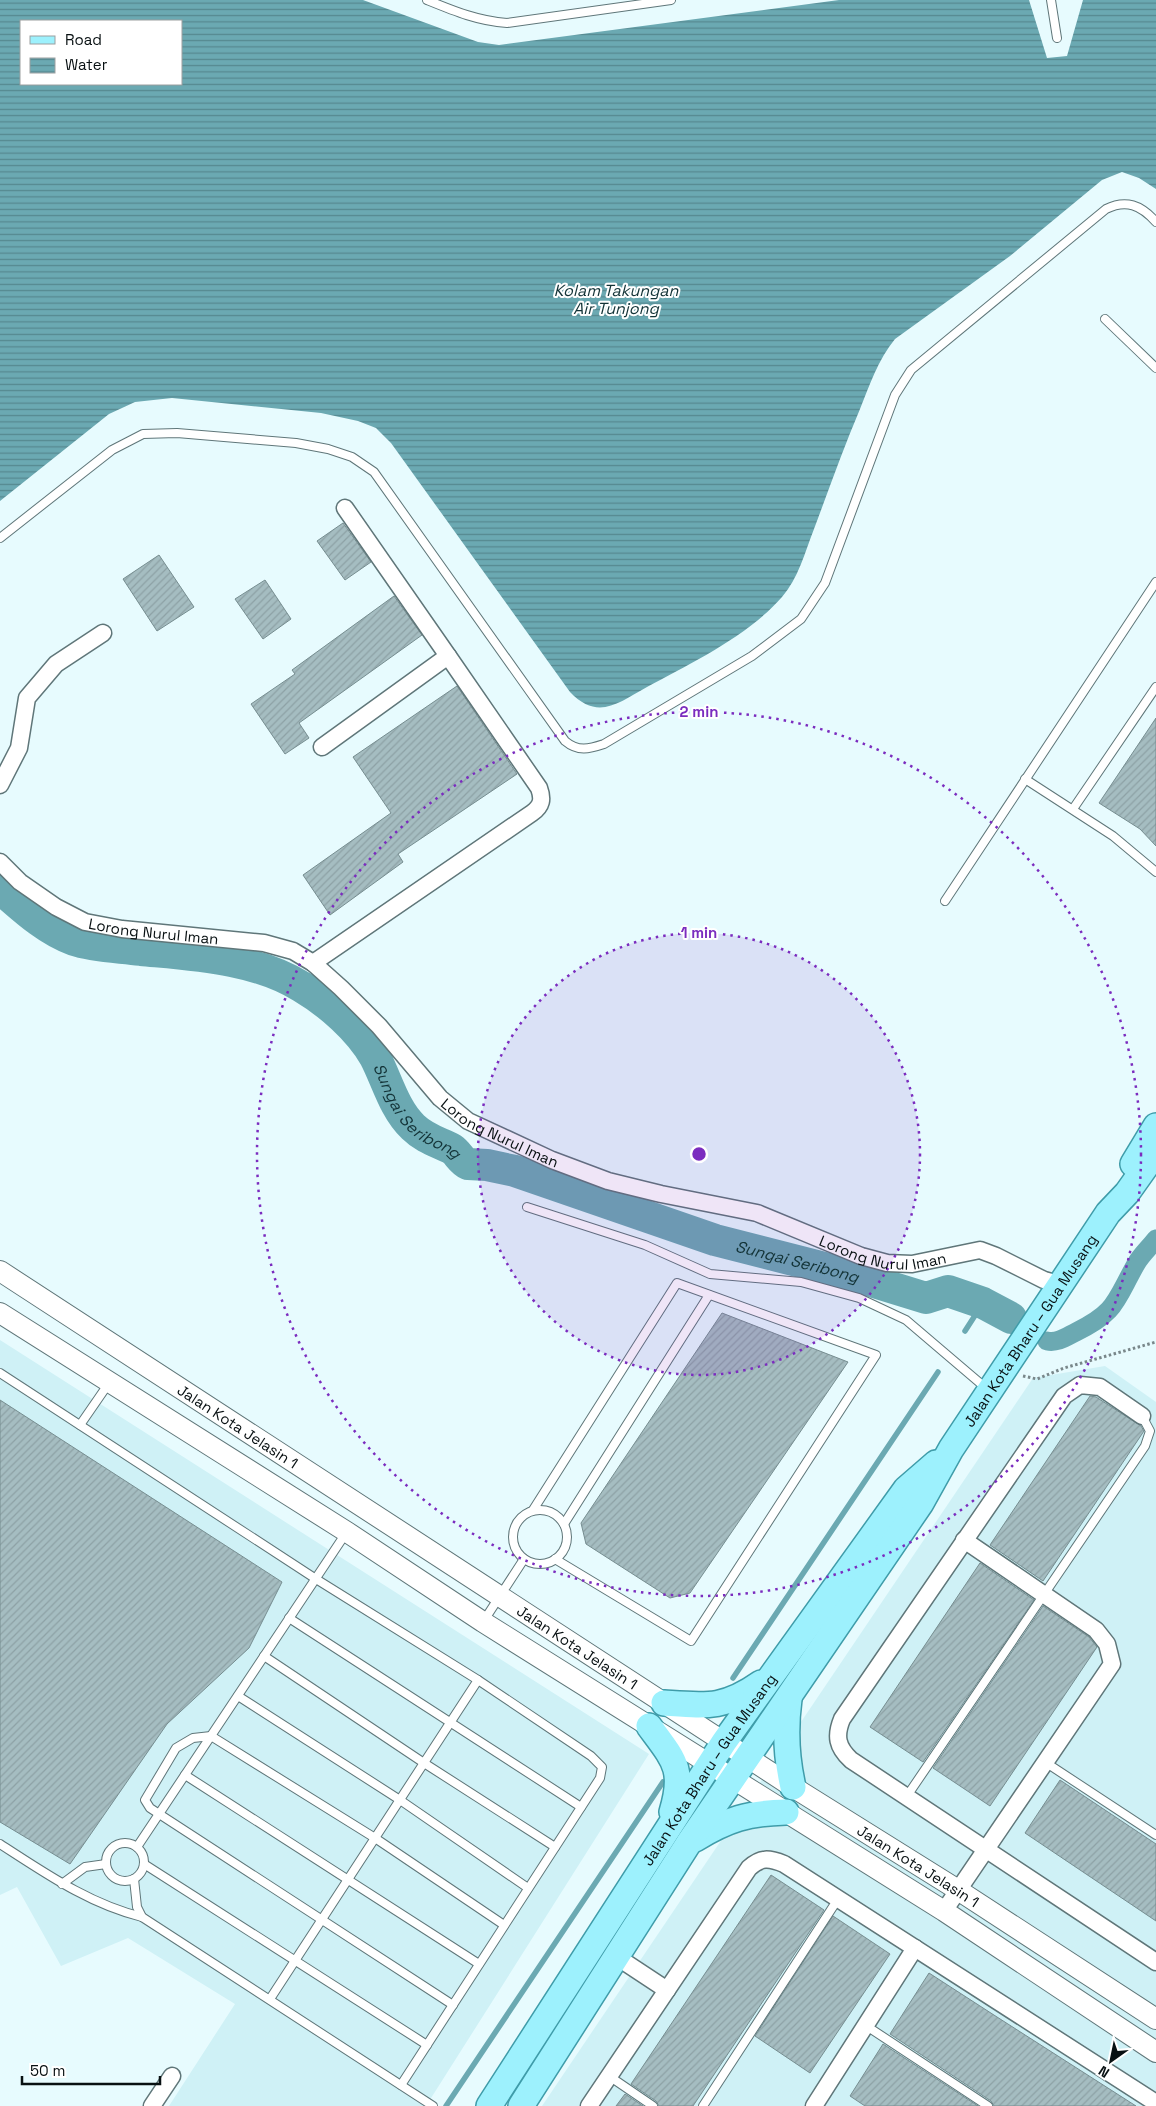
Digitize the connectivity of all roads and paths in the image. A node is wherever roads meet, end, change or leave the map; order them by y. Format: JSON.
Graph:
{"nodes":[{"id":1,"x":427,"y":0,"type":"edge"},
{"id":2,"x":671,"y":0,"type":"edge"},
{"id":3,"x":1050,"y":0,"type":"edge"},
{"id":4,"x":1057,"y":38,"type":"dead end"},
{"id":5,"x":1156,"y":222,"type":"edge"},
{"id":6,"x":1104,"y":319,"type":"dead end"},
{"id":7,"x":1156,"y":368,"type":"edge"},
{"id":8,"x":345,"y":508,"type":"dead end"},
{"id":9,"x":0,"y":538,"type":"edge"},
{"id":10,"x":1156,"y":582,"type":"edge"},
{"id":11,"x":103,"y":633,"type":"dead end"},
{"id":12,"x":448,"y":656,"type":"junction"},
{"id":13,"x":1156,"y":688,"type":"edge"},
{"id":14,"x":322,"y":747,"type":"dead end"},
{"id":15,"x":1025,"y":779,"type":"junction"},
{"id":16,"x":0,"y":785,"type":"edge"},
{"id":17,"x":1073,"y":809,"type":"junction"},
{"id":18,"x":0,"y":862,"type":"edge"},
{"id":19,"x":1156,"y":872,"type":"edge"},
{"id":20,"x":945,"y":901,"type":"dead end"},
{"id":21,"x":313,"y":963,"type":"junction"},
{"id":22,"x":1156,"y":1126,"type":"edge"},
{"id":23,"x":1156,"y":1152,"type":"edge"},
{"id":24,"x":527,"y":1206,"type":"dead end"},
{"id":25,"x":1108,"y":1213,"type":"junction"},
{"id":26,"x":0,"y":1271,"type":"edge"},
{"id":27,"x":1062,"y":1285,"type":"junction"},
{"id":28,"x":710,"y":1295,"type":"junction"},
{"id":29,"x":0,"y":1313,"type":"edge"},
{"id":30,"x":1156,"y":1342,"type":"edge"},
{"id":31,"x":1008,"y":1366,"type":"junction"},
{"id":32,"x":0,"y":1374,"type":"edge"},
{"id":33,"x":109,"y":1383,"type":"junction"},
{"id":34,"x":991,"y":1391,"type":"junction"},
{"id":35,"x":1142,"y":1416,"type":"joint"},
{"id":36,"x":80,"y":1425,"type":"junction"},
{"id":37,"x":952,"y":1449,"type":"junction"},
{"id":38,"x":534,"y":1510,"type":"junction"},
{"id":39,"x":564,"y":1524,"type":"junction"},
{"id":40,"x":348,"y":1532,"type":"junction"},
{"id":41,"x":964,"y":1540,"type":"junction"},
{"id":42,"x":524,"y":1559,"type":"junction"},
{"id":43,"x":555,"y":1559,"type":"junction"},
{"id":44,"x":316,"y":1579,"type":"junction"},
{"id":45,"x":1044,"y":1594,"type":"junction"},
{"id":46,"x":500,"y":1596,"type":"junction"},
{"id":47,"x":290,"y":1618,"type":"junction"},
{"id":48,"x":483,"y":1622,"type":"junction"},
{"id":49,"x":264,"y":1656,"type":"junction"},
{"id":50,"x":769,"y":1678,"type":"junction"},
{"id":51,"x":478,"y":1680,"type":"junction"},
{"id":52,"x":790,"y":1694,"type":"junction"},
{"id":53,"x":238,"y":1696,"type":"junction"},
{"id":54,"x":664,"y":1703,"type":"junction"},
{"id":55,"x":450,"y":1723,"type":"junction"},
{"id":56,"x":649,"y":1726,"type":"junction"},
{"id":57,"x":211,"y":1736,"type":"junction"},
{"id":58,"x":724,"y":1742,"type":"junction"},
{"id":59,"x":748,"y":1757,"type":"junction"},
{"id":60,"x":1045,"y":1762,"type":"junction"},
{"id":61,"x":424,"y":1763,"type":"junction"},
{"id":62,"x":709,"y":1764,"type":"junction"},
{"id":63,"x":185,"y":1775,"type":"junction"},
{"id":64,"x":733,"y":1780,"type":"junction"},
{"id":65,"x":793,"y":1787,"type":"junction"},
{"id":66,"x":907,"y":1796,"type":"junction"},
{"id":67,"x":400,"y":1800,"type":"junction"},
{"id":68,"x":581,"y":1807,"type":"junction"},
{"id":69,"x":786,"y":1812,"type":"junction"},
{"id":70,"x":159,"y":1814,"type":"junction"},
{"id":71,"x":667,"y":1827,"type":"junction"},
{"id":72,"x":1156,"y":1835,"type":"edge"},
{"id":73,"x":375,"y":1838,"type":"junction"},
{"id":74,"x":690,"y":1841,"type":"junction"},
{"id":75,"x":0,"y":1844,"type":"edge"},
{"id":76,"x":136,"y":1847,"type":"junction"},
{"id":77,"x":555,"y":1847,"type":"junction"},
{"id":78,"x":986,"y":1848,"type":"junction"},
{"id":79,"x":106,"y":1864,"type":"junction"},
{"id":80,"x":144,"y":1864,"type":"junction"},
{"id":81,"x":134,"y":1879,"type":"junction"},
{"id":82,"x":348,"y":1879,"type":"junction"},
{"id":83,"x":62,"y":1884,"type":"junction"},
{"id":84,"x":528,"y":1888,"type":"junction"},
{"id":85,"x":958,"y":1890,"type":"junction"},
{"id":86,"x":838,"y":1899,"type":"junction"},
{"id":87,"x":944,"y":1911,"type":"junction"},
{"id":88,"x":142,"y":1917,"type":"junction"},
{"id":89,"x":321,"y":1920,"type":"junction"},
{"id":90,"x":504,"y":1925,"type":"junction"},
{"id":91,"x":915,"y":1948,"type":"junction"},
{"id":92,"x":617,"y":1957,"type":"junction"},
{"id":93,"x":296,"y":1960,"type":"junction"},
{"id":94,"x":1156,"y":1962,"type":"edge"},
{"id":95,"x":479,"y":1964,"type":"junction"},
{"id":96,"x":667,"y":1990,"type":"junction"},
{"id":97,"x":270,"y":1999,"type":"junction"},
{"id":98,"x":453,"y":2005,"type":"junction"},
{"id":99,"x":1156,"y":2019,"type":"edge"},
{"id":100,"x":865,"y":2026,"type":"junction"},
{"id":101,"x":427,"y":2045,"type":"junction"},
{"id":102,"x":1156,"y":2052,"type":"edge"},
{"id":103,"x":172,"y":2076,"type":"dead end"},
{"id":104,"x":609,"y":2076,"type":"junction"},
{"id":105,"x":401,"y":2085,"type":"junction"},
{"id":106,"x":1156,"y":2103,"type":"edge"},
{"id":107,"x":820,"y":2104,"type":"edge"},
{"id":108,"x":432,"y":2105,"type":"edge"},
{"id":109,"x":152,"y":2106,"type":"edge"},
{"id":110,"x":488,"y":2106,"type":"edge"},
{"id":111,"x":521,"y":2106,"type":"edge"},
{"id":112,"x":589,"y":2106,"type":"edge"},
{"id":113,"x":653,"y":2106,"type":"edge"},
{"id":114,"x":703,"y":2106,"type":"edge"},
{"id":115,"x":988,"y":2106,"type":"edge"}],
"edges":[{"from":1,"to":2,"type":"lane"},
{"from":3,"to":4,"type":"lane"},
{"from":5,"to":9,"type":"lane"},
{"from":6,"to":7,"type":"lane"},
{"from":8,"to":12,"type":"street"},
{"from":10,"to":15,"type":"lane"},
{"from":11,"to":16,"type":"street"},
{"from":12,"to":14,"type":"street"},
{"from":12,"to":21,"type":"street"},
{"from":13,"to":17,"type":"lane"},
{"from":15,"to":17,"type":"lane"},
{"from":15,"to":20,"type":"lane"},
{"from":17,"to":19,"type":"lane"},
{"from":18,"to":21,"type":"street","name":"Lorong Nurul Iman"},
{"from":21,"to":27,"type":"street","name":"Lorong Nurul Iman"},
{"from":22,"to":25,"type":"main road","name":"Jalan Kota Bharu – Gua Musang"},
{"from":23,"to":25,"type":"main road","name":"Jalan Kota Bharu – Gua Musang"},
{"from":24,"to":34,"type":"lane"},
{"from":25,"to":27,"type":"main road","name":"Jalan Kota Bharu – Gua Musang"},
{"from":26,"to":46,"type":"street","name":"Jalan Kota Jelasin 1"},
{"from":27,"to":31,"type":"main road","name":"Jalan Kota Bharu – Gua Musang"},
{"from":28,"to":38,"type":"lane"},
{"from":28,"to":39,"type":"lane"},
{"from":28,"to":43,"type":"lane"},
{"from":29,"to":33,"type":"street"},
{"from":30,"to":31,"type":"path"},
{"from":31,"to":34,"type":"main road","name":"Jalan Kota Bharu – Gua Musang"},
{"from":32,"to":36,"type":"lane"},
{"from":33,"to":36,"type":"lane"},
{"from":33,"to":40,"type":"street"},
{"from":34,"to":37,"type":"main road","name":"Jalan Kota Bharu – Gua Musang"},
{"from":35,"to":41,"type":"street"},
{"from":35,"to":45,"type":"lane"},
{"from":36,"to":44,"type":"lane"},
{"from":37,"to":50,"type":"main road","name":"Jalan Kota Bharu – Gua Musang"},
{"from":37,"to":52,"type":"main road","name":"Jalan Kota Bharu – Gua Musang"},
{"from":38,"to":39,"type":"lane"},
{"from":38,"to":42,"type":"lane"},
{"from":39,"to":43,"type":"lane"},
{"from":40,"to":44,"type":"lane"},
{"from":40,"to":48,"type":"street"},
{"from":41,"to":45,"type":"street"},
{"from":41,"to":66,"type":"street"},
{"from":42,"to":43,"type":"lane"},
{"from":42,"to":46,"type":"lane"},
{"from":44,"to":47,"type":"lane"},
{"from":44,"to":51,"type":"lane"},
{"from":45,"to":60,"type":"street"},
{"from":45,"to":66,"type":"lane"},
{"from":46,"to":48,"type":"lane"},
{"from":46,"to":54,"type":"street","name":"Jalan Kota Jelasin 1"},
{"from":47,"to":49,"type":"lane"},
{"from":47,"to":55,"type":"lane"},
{"from":48,"to":56,"type":"street"},
{"from":49,"to":53,"type":"lane"},
{"from":49,"to":61,"type":"lane"},
{"from":50,"to":54,"type":"main road"},
{"from":50,"to":58,"type":"main road","name":"Jalan Kota Bharu – Gua Musang"},
{"from":51,"to":55,"type":"lane"},
{"from":51,"to":68,"type":"lane"},
{"from":52,"to":59,"type":"main road","name":"Jalan Kota Bharu – Gua Musang"},
{"from":52,"to":65,"type":"main road"},
{"from":53,"to":57,"type":"lane"},
{"from":53,"to":67,"type":"lane"},
{"from":54,"to":58,"type":"street","name":"Jalan Kota Jelasin 1"},
{"from":55,"to":61,"type":"lane"},
{"from":55,"to":68,"type":"lane"},
{"from":56,"to":62,"type":"street"},
{"from":56,"to":71,"type":"main road"},
{"from":57,"to":63,"type":"lane"},
{"from":57,"to":70,"type":"lane"},
{"from":57,"to":73,"type":"lane"},
{"from":58,"to":59,"type":"street","name":"Jalan Kota Jelasin 1"},
{"from":58,"to":62,"type":"main road","name":"Jalan Kota Bharu – Gua Musang"},
{"from":59,"to":64,"type":"main road","name":"Jalan Kota Bharu – Gua Musang"},
{"from":59,"to":65,"type":"street","name":"Jalan Kota Jelasin 1"},
{"from":60,"to":72,"type":"lane"},
{"from":60,"to":78,"type":"street"},
{"from":61,"to":67,"type":"lane"},
{"from":61,"to":77,"type":"lane"},
{"from":62,"to":64,"type":"street"},
{"from":62,"to":71,"type":"main road","name":"Jalan Kota Bharu – Gua Musang"},
{"from":63,"to":70,"type":"lane"},
{"from":63,"to":82,"type":"lane"},
{"from":64,"to":69,"type":"street"},
{"from":64,"to":74,"type":"main road","name":"Jalan Kota Bharu – Gua Musang"},
{"from":65,"to":85,"type":"street","name":"Jalan Kota Jelasin 1"},
{"from":66,"to":78,"type":"street"},
{"from":67,"to":73,"type":"lane"},
{"from":67,"to":84,"type":"lane"},
{"from":68,"to":77,"type":"lane"},
{"from":69,"to":74,"type":"main road"},
{"from":69,"to":87,"type":"street"},
{"from":70,"to":76,"type":"lane"},
{"from":70,"to":89,"type":"lane"},
{"from":71,"to":110,"type":"main road","name":"Jalan Kota Bharu – Gua Musang"},
{"from":73,"to":82,"type":"lane"},
{"from":73,"to":90,"type":"lane"},
{"from":74,"to":92,"type":"main road","name":"Jalan Kota Bharu – Gua Musang"},
{"from":75,"to":83,"type":"lane"},
{"from":76,"to":79,"type":"lane"},
{"from":76,"to":80,"type":"lane"},
{"from":77,"to":84,"type":"lane"},
{"from":78,"to":85,"type":"street"},
{"from":78,"to":94,"type":"street"},
{"from":79,"to":81,"type":"lane"},
{"from":79,"to":83,"type":"lane"},
{"from":80,"to":81,"type":"lane"},
{"from":80,"to":93,"type":"lane"},
{"from":81,"to":88,"type":"lane"},
{"from":82,"to":89,"type":"lane"},
{"from":82,"to":95,"type":"lane"},
{"from":83,"to":88,"type":"lane"},
{"from":84,"to":90,"type":"lane"},
{"from":85,"to":87,"type":"street"},
{"from":85,"to":99,"type":"street","name":"Jalan Kota Jelasin 1"},
{"from":86,"to":91,"type":"street"},
{"from":86,"to":96,"type":"street"},
{"from":86,"to":114,"type":"lane"},
{"from":87,"to":102,"type":"street"},
{"from":88,"to":97,"type":"lane"},
{"from":89,"to":93,"type":"lane"},
{"from":89,"to":98,"type":"lane"},
{"from":90,"to":95,"type":"lane"},
{"from":91,"to":100,"type":"street"},
{"from":91,"to":106,"type":"street"},
{"from":92,"to":96,"type":"street"},
{"from":92,"to":111,"type":"main road","name":"Jalan Kota Bharu – Gua Musang"},
{"from":93,"to":97,"type":"lane"},
{"from":93,"to":101,"type":"lane"},
{"from":95,"to":98,"type":"lane"},
{"from":96,"to":104,"type":"street"},
{"from":97,"to":105,"type":"lane"},
{"from":98,"to":101,"type":"lane"},
{"from":100,"to":107,"type":"street"},
{"from":100,"to":115,"type":"lane"},
{"from":101,"to":105,"type":"lane"},
{"from":103,"to":109,"type":"street"},
{"from":104,"to":112,"type":"street"},
{"from":104,"to":113,"type":"lane"},
{"from":105,"to":108,"type":"lane"}]}
